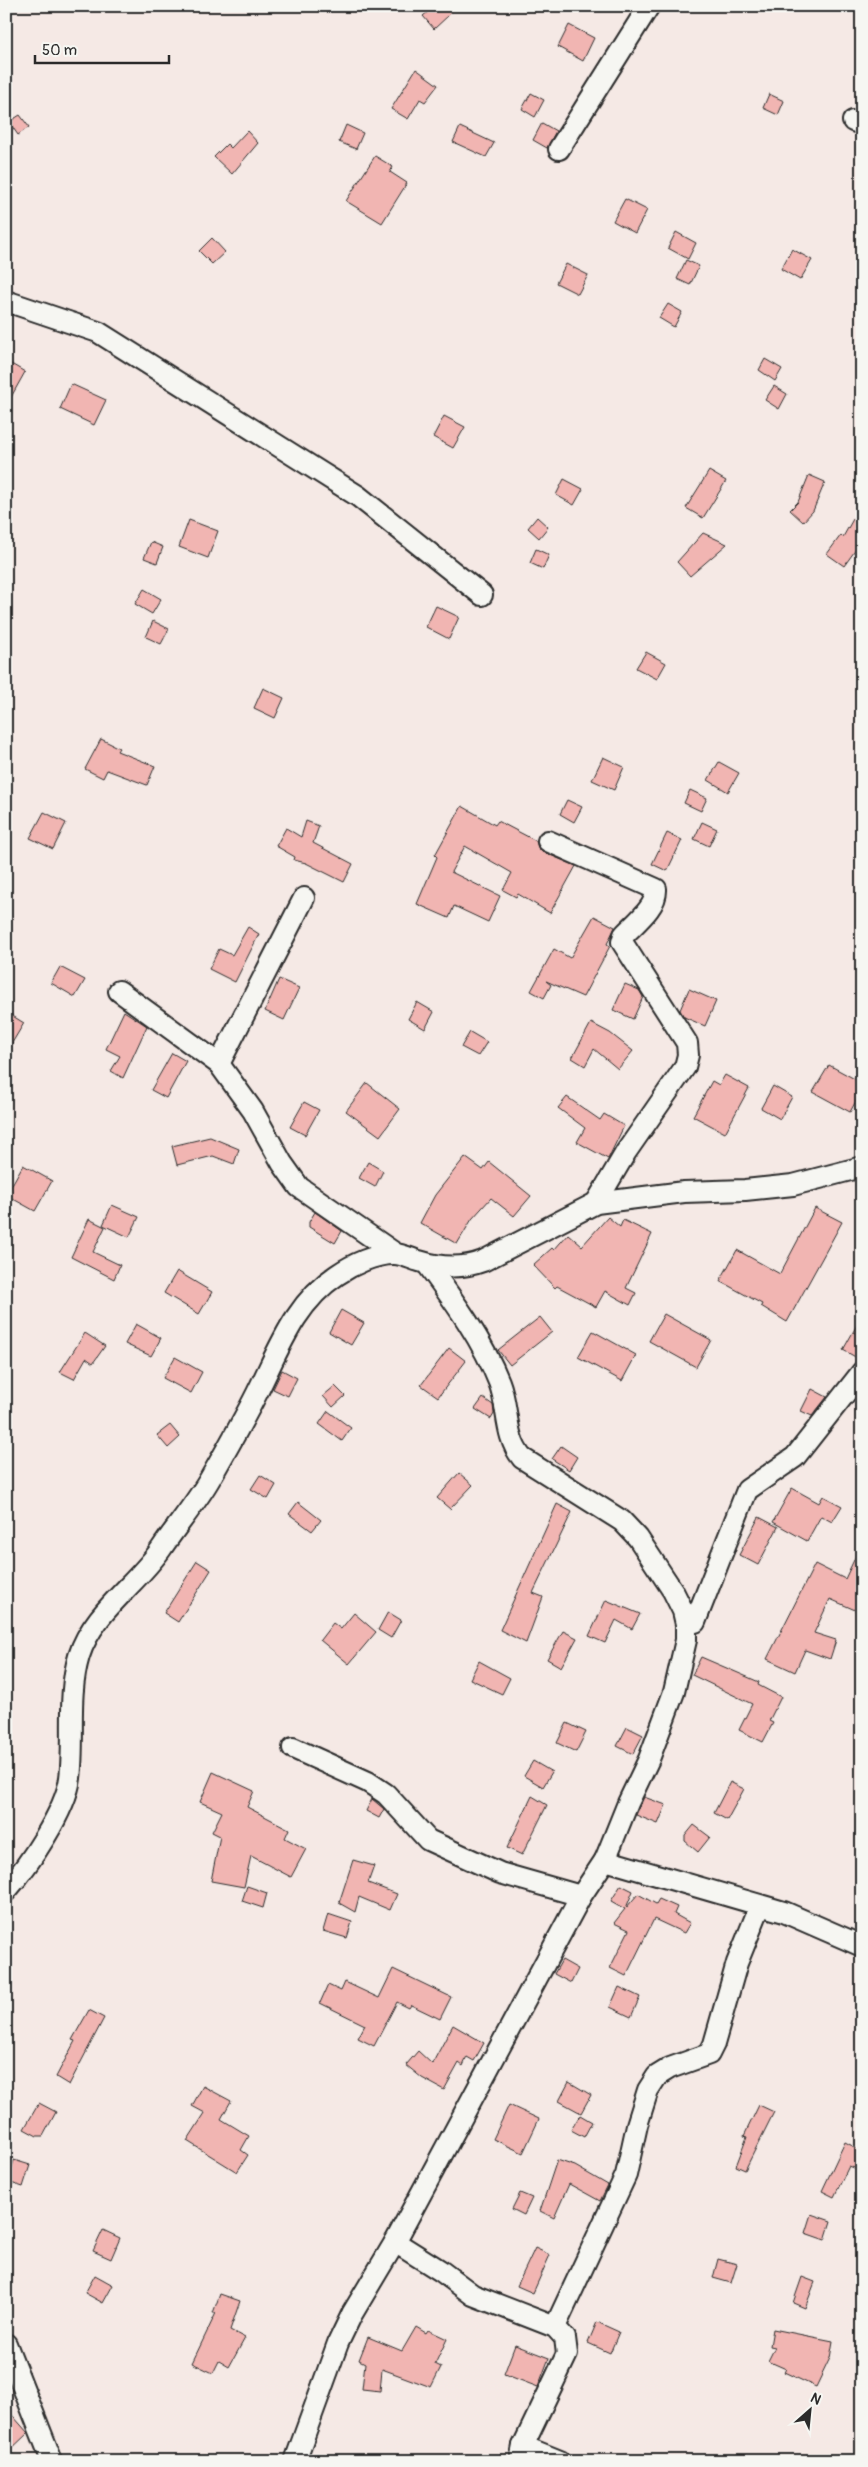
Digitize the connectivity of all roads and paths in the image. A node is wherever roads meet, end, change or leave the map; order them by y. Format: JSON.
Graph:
{"nodes":[{"id":1,"x":649,"y":6,"type":"edge"},
{"id":2,"x":559,"y":149,"type":"dead end"},
{"id":3,"x":6,"y":301,"type":"edge"},
{"id":4,"x":482,"y":595,"type":"dead end"},
{"id":5,"x":548,"y":841,"type":"dead end"},
{"id":6,"x":304,"y":898,"type":"dead end"},
{"id":7,"x":119,"y":991,"type":"dead end"},
{"id":8,"x":219,"y":1064,"type":"junction"},
{"id":9,"x":862,"y":1167,"type":"edge"},
{"id":10,"x":596,"y":1203,"type":"junction"},
{"id":11,"x":396,"y":1254,"type":"junction"},
{"id":12,"x":427,"y":1264,"type":"junction"},
{"id":13,"x":862,"y":1372,"type":"edge"},
{"id":14,"x":686,"y":1624,"type":"junction"},
{"id":15,"x":293,"y":1748,"type":"dead end"},
{"id":16,"x":605,"y":1860,"type":"junction"},
{"id":17,"x":6,"y":1891,"type":"edge"},
{"id":18,"x":581,"y":1896,"type":"junction"},
{"id":19,"x":760,"y":1906,"type":"junction"},
{"id":20,"x":862,"y":1946,"type":"edge"},
{"id":21,"x":396,"y":2242,"type":"junction"},
{"id":22,"x":555,"y":2326,"type":"junction"},
{"id":23,"x":6,"y":2344,"type":"edge"},
{"id":24,"x":522,"y":2454,"type":"edge"},
{"id":25,"x":52,"y":2461,"type":"edge"},
{"id":26,"x":295,"y":2461,"type":"edge"},
{"id":27,"x":560,"y":2461,"type":"edge"}],
"edges":[{"from":1,"to":2,"type":"street"},
{"from":3,"to":4,"type":"street"},
{"from":5,"to":10,"type":"street"},
{"from":6,"to":8,"type":"street"},
{"from":7,"to":8,"type":"street"},
{"from":8,"to":11,"type":"street"},
{"from":9,"to":10,"type":"street"},
{"from":10,"to":12,"type":"street"},
{"from":11,"to":12,"type":"street"},
{"from":11,"to":17,"type":"street"},
{"from":12,"to":14,"type":"street"},
{"from":13,"to":14,"type":"street"},
{"from":14,"to":16,"type":"street"},
{"from":15,"to":18,"type":"street"},
{"from":16,"to":18,"type":"street"},
{"from":16,"to":19,"type":"street"},
{"from":18,"to":21,"type":"street"},
{"from":19,"to":20,"type":"street"},
{"from":19,"to":22,"type":"street"},
{"from":21,"to":22,"type":"street"},
{"from":21,"to":26,"type":"street"},
{"from":22,"to":24,"type":"street"},
{"from":23,"to":25,"type":"street"},
{"from":24,"to":27,"type":"street"}]}
